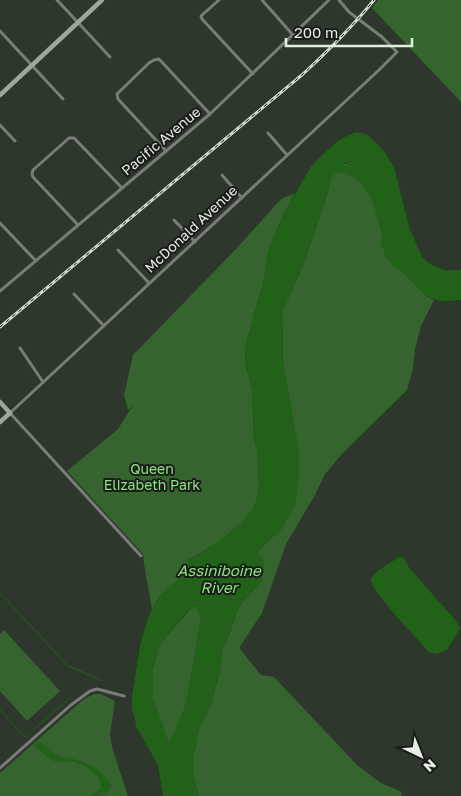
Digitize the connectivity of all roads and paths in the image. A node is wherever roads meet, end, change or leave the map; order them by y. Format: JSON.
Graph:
{"nodes":[{"id":1,"x":57,"y":0,"type":"edge"},
{"id":2,"x":102,"y":0,"type":"edge"},
{"id":3,"x":219,"y":0,"type":"edge"},
{"id":4,"x":262,"y":0,"type":"edge"},
{"id":5,"x":329,"y":0,"type":"edge"},
{"id":6,"x":339,"y":0,"type":"edge"},
{"id":7,"x":78,"y":22,"type":"junction"},
{"id":8,"x":0,"y":30,"type":"edge"},
{"id":9,"x":293,"y":35,"type":"junction"},
{"id":10,"x":110,"y":57,"type":"dead end"},
{"id":11,"x":32,"y":65,"type":"junction"},
{"id":12,"x":253,"y":74,"type":"junction"},
{"id":13,"x":0,"y":95,"type":"edge"},
{"id":14,"x":63,"y":99,"type":"dead end"},
{"id":15,"x":210,"y":114,"type":"junction"},
{"id":16,"x":0,"y":125,"type":"edge"},
{"id":17,"x":268,"y":133,"type":"dead end"},
{"id":18,"x":15,"y":141,"type":"dead end"},
{"id":19,"x":166,"y":151,"type":"junction"},
{"id":20,"x":287,"y":155,"type":"junction"},
{"id":21,"x":222,"y":175,"type":"dead end"},
{"id":22,"x":122,"y":188,"type":"junction"},
{"id":23,"x":242,"y":198,"type":"junction"},
{"id":24,"x":174,"y":220,"type":"dead end"},
{"id":25,"x":0,"y":223,"type":"edge"},
{"id":26,"x":78,"y":225,"type":"junction"},
{"id":27,"x":195,"y":242,"type":"junction"},
{"id":28,"x":118,"y":250,"type":"dead end"},
{"id":29,"x":36,"y":261,"type":"junction"},
{"id":30,"x":150,"y":283,"type":"junction"},
{"id":31,"x":0,"y":291,"type":"edge"},
{"id":32,"x":74,"y":294,"type":"dead end"},
{"id":33,"x":104,"y":326,"type":"junction"},
{"id":34,"x":20,"y":348,"type":"dead end"},
{"id":35,"x":43,"y":382,"type":"junction"},
{"id":36,"x":0,"y":402,"type":"edge"},
{"id":37,"x":10,"y":412,"type":"junction"},
{"id":38,"x":0,"y":422,"type":"edge"},
{"id":39,"x":141,"y":556,"type":"dead end"},
{"id":40,"x":124,"y":696,"type":"dead end"},
{"id":41,"x":0,"y":768,"type":"edge"}],
"edges":[{"from":1,"to":7,"type":"street"},
{"from":2,"to":7,"type":"street"},
{"from":3,"to":12,"type":"street"},
{"from":4,"to":9,"type":"street"},
{"from":5,"to":9,"type":"street","name":"Pacific Avenue"},
{"from":6,"to":20,"type":"street","name":"McDonald Avenue"},
{"from":7,"to":10,"type":"street"},
{"from":7,"to":11,"type":"street"},
{"from":8,"to":11,"type":"street"},
{"from":9,"to":12,"type":"street","name":"Pacific Avenue"},
{"from":11,"to":13,"type":"street"},
{"from":11,"to":14,"type":"street"},
{"from":12,"to":15,"type":"street","name":"Pacific Avenue"},
{"from":15,"to":19,"type":"street","name":"Pacific Avenue"},
{"from":15,"to":19,"type":"street"},
{"from":16,"to":18,"type":"street"},
{"from":17,"to":20,"type":"street"},
{"from":19,"to":22,"type":"street","name":"Pacific Avenue"},
{"from":20,"to":23,"type":"street","name":"McDonald Avenue"},
{"from":21,"to":23,"type":"street"},
{"from":22,"to":26,"type":"street","name":"Pacific Avenue"},
{"from":22,"to":26,"type":"street"},
{"from":23,"to":27,"type":"street","name":"McDonald Avenue"},
{"from":24,"to":27,"type":"street"},
{"from":25,"to":29,"type":"street"},
{"from":26,"to":29,"type":"street","name":"Pacific Avenue"},
{"from":27,"to":30,"type":"street","name":"McDonald Avenue"},
{"from":28,"to":30,"type":"street"},
{"from":29,"to":31,"type":"street","name":"Pacific Avenue"},
{"from":30,"to":33,"type":"street","name":"McDonald Avenue"},
{"from":32,"to":33,"type":"street"},
{"from":33,"to":35,"type":"street","name":"McDonald Avenue"},
{"from":34,"to":35,"type":"street"},
{"from":35,"to":37,"type":"street","name":"McDonald Avenue"},
{"from":36,"to":37,"type":"street"},
{"from":37,"to":38,"type":"street","name":"McDonald Avenue"},
{"from":37,"to":39,"type":"street"},
{"from":40,"to":41,"type":"street"}]}
